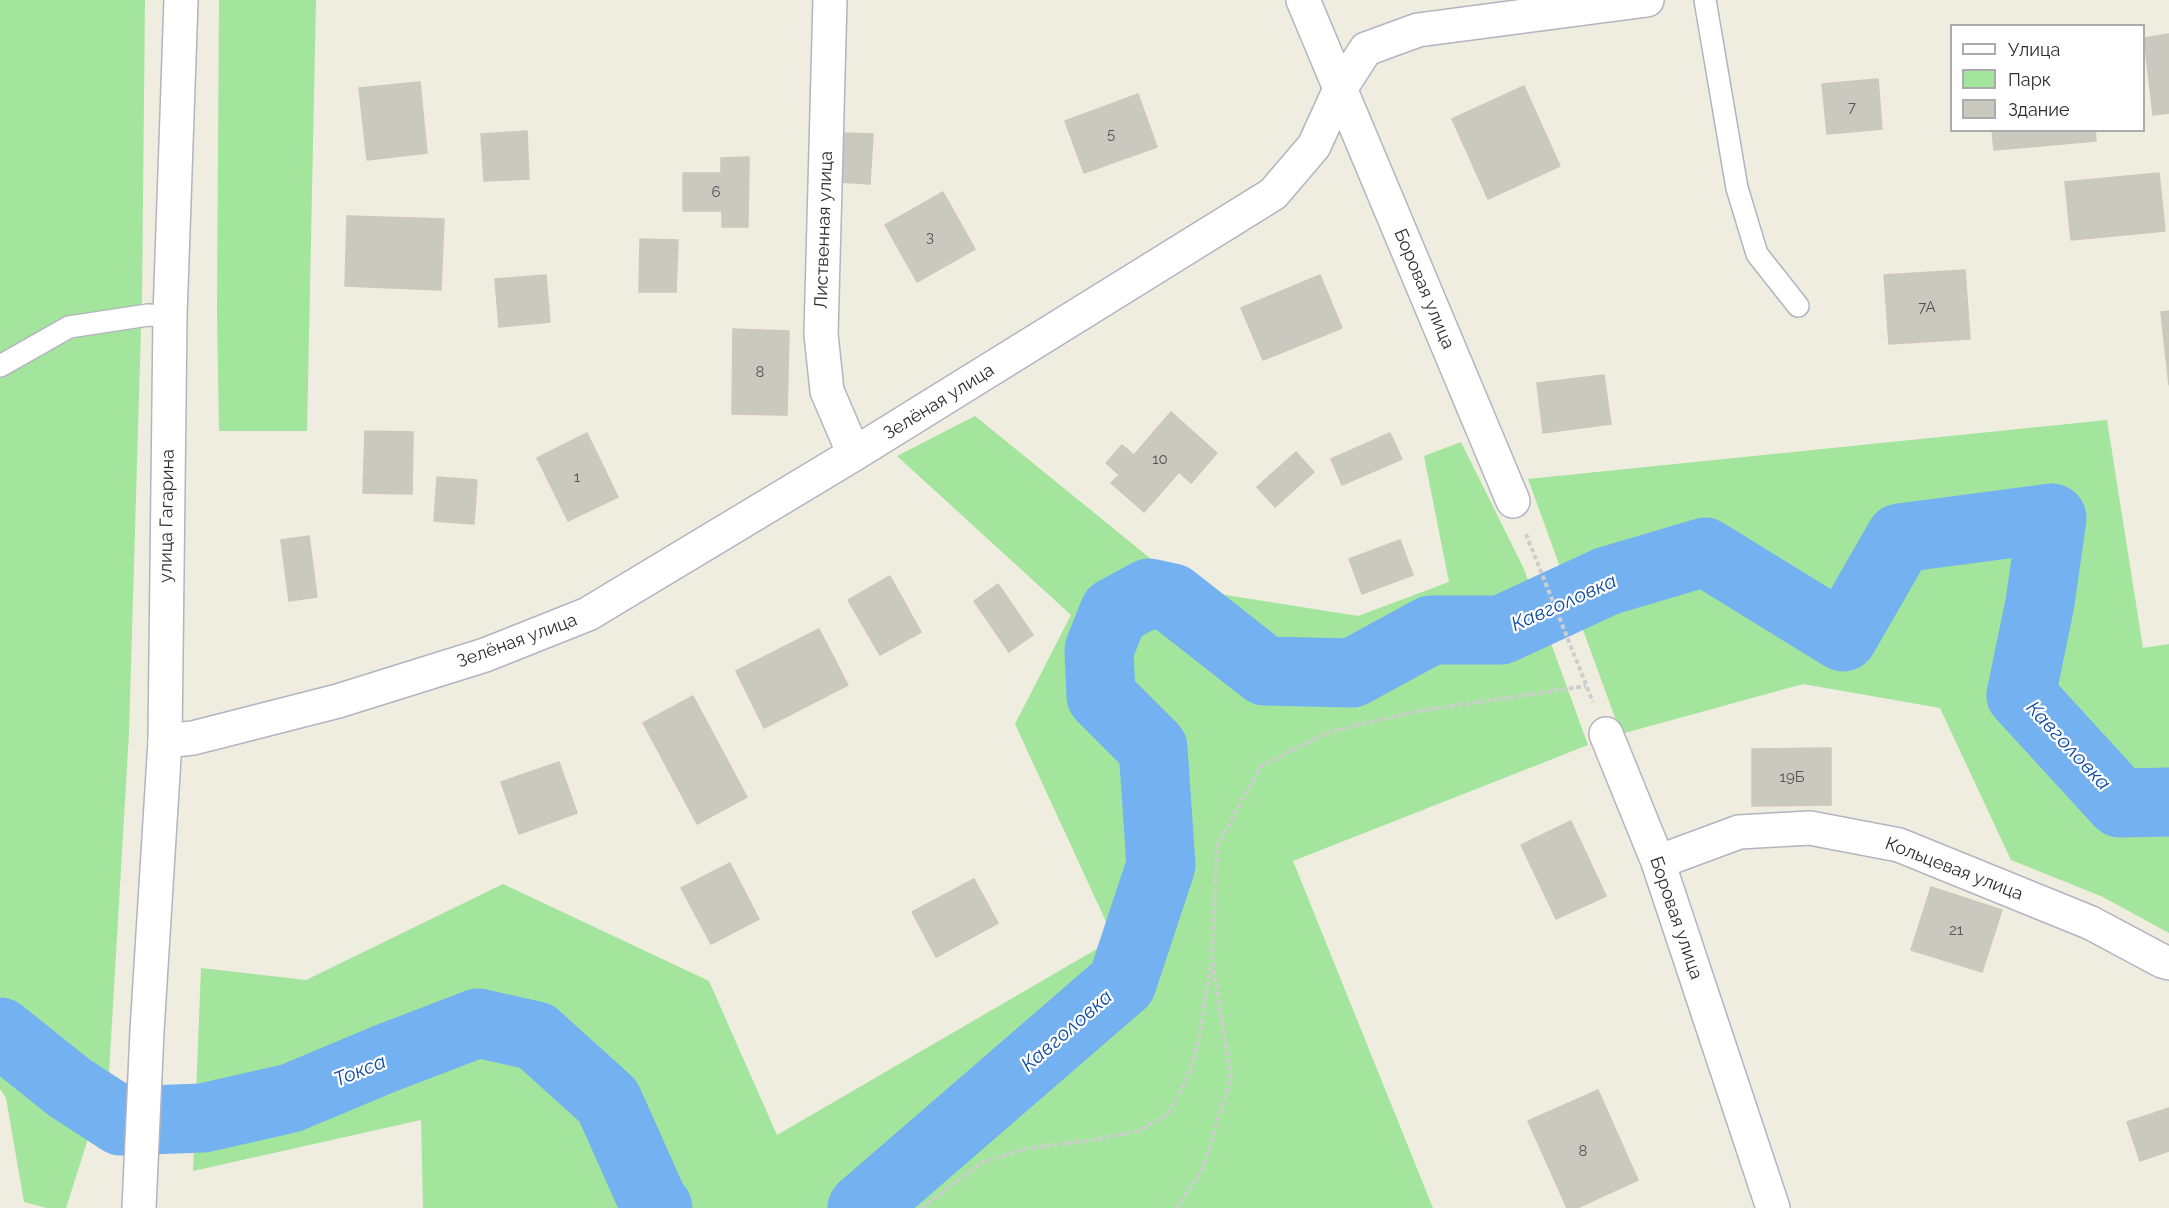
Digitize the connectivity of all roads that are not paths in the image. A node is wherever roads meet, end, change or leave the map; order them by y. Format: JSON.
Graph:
{"nodes":[{"id":1,"x":181,"y":0,"type":"edge"},
{"id":2,"x":830,"y":0,"type":"edge"},
{"id":3,"x":1303,"y":0,"type":"edge"},
{"id":4,"x":1647,"y":0,"type":"edge"},
{"id":5,"x":1705,"y":0,"type":"edge"},
{"id":6,"x":1341,"y":89,"type":"junction"},
{"id":7,"x":1798,"y":306,"type":"dead end"},
{"id":8,"x":170,"y":316,"type":"junction"},
{"id":9,"x":0,"y":366,"type":"edge"},
{"id":10,"x":854,"y":454,"type":"junction"},
{"id":11,"x":1513,"y":501,"type":"road end"},
{"id":12,"x":1606,"y":734,"type":"road end"},
{"id":13,"x":165,"y":741,"type":"junction"},
{"id":14,"x":1658,"y":862,"type":"junction"},
{"id":15,"x":2169,"y":963,"type":"edge"},
{"id":16,"x":139,"y":1208,"type":"edge"},
{"id":17,"x":1773,"y":1208,"type":"edge"}],
"edges":[{"from":1,"to":8,"type":"street","name":"улица Гагарина"},
{"from":2,"to":10,"type":"street","name":"Лиственная улица"},
{"from":3,"to":6,"type":"street","name":"Боровая улица"},
{"from":4,"to":6,"type":"street","name":"Зелёная улица"},
{"from":5,"to":7,"type":"lane"},
{"from":6,"to":10,"type":"street","name":"Зелёная улица"},
{"from":6,"to":11,"type":"street","name":"Боровая улица"},
{"from":8,"to":9,"type":"lane"},
{"from":8,"to":13,"type":"street","name":"улица Гагарина"},
{"from":10,"to":13,"type":"street","name":"Зелёная улица"},
{"from":12,"to":14,"type":"street","name":"Боровая улица"},
{"from":13,"to":16,"type":"street","name":"улица Гагарина"},
{"from":14,"to":15,"type":"street","name":"Кольцевая улица"},
{"from":14,"to":17,"type":"street","name":"Боровая улица"}]}
